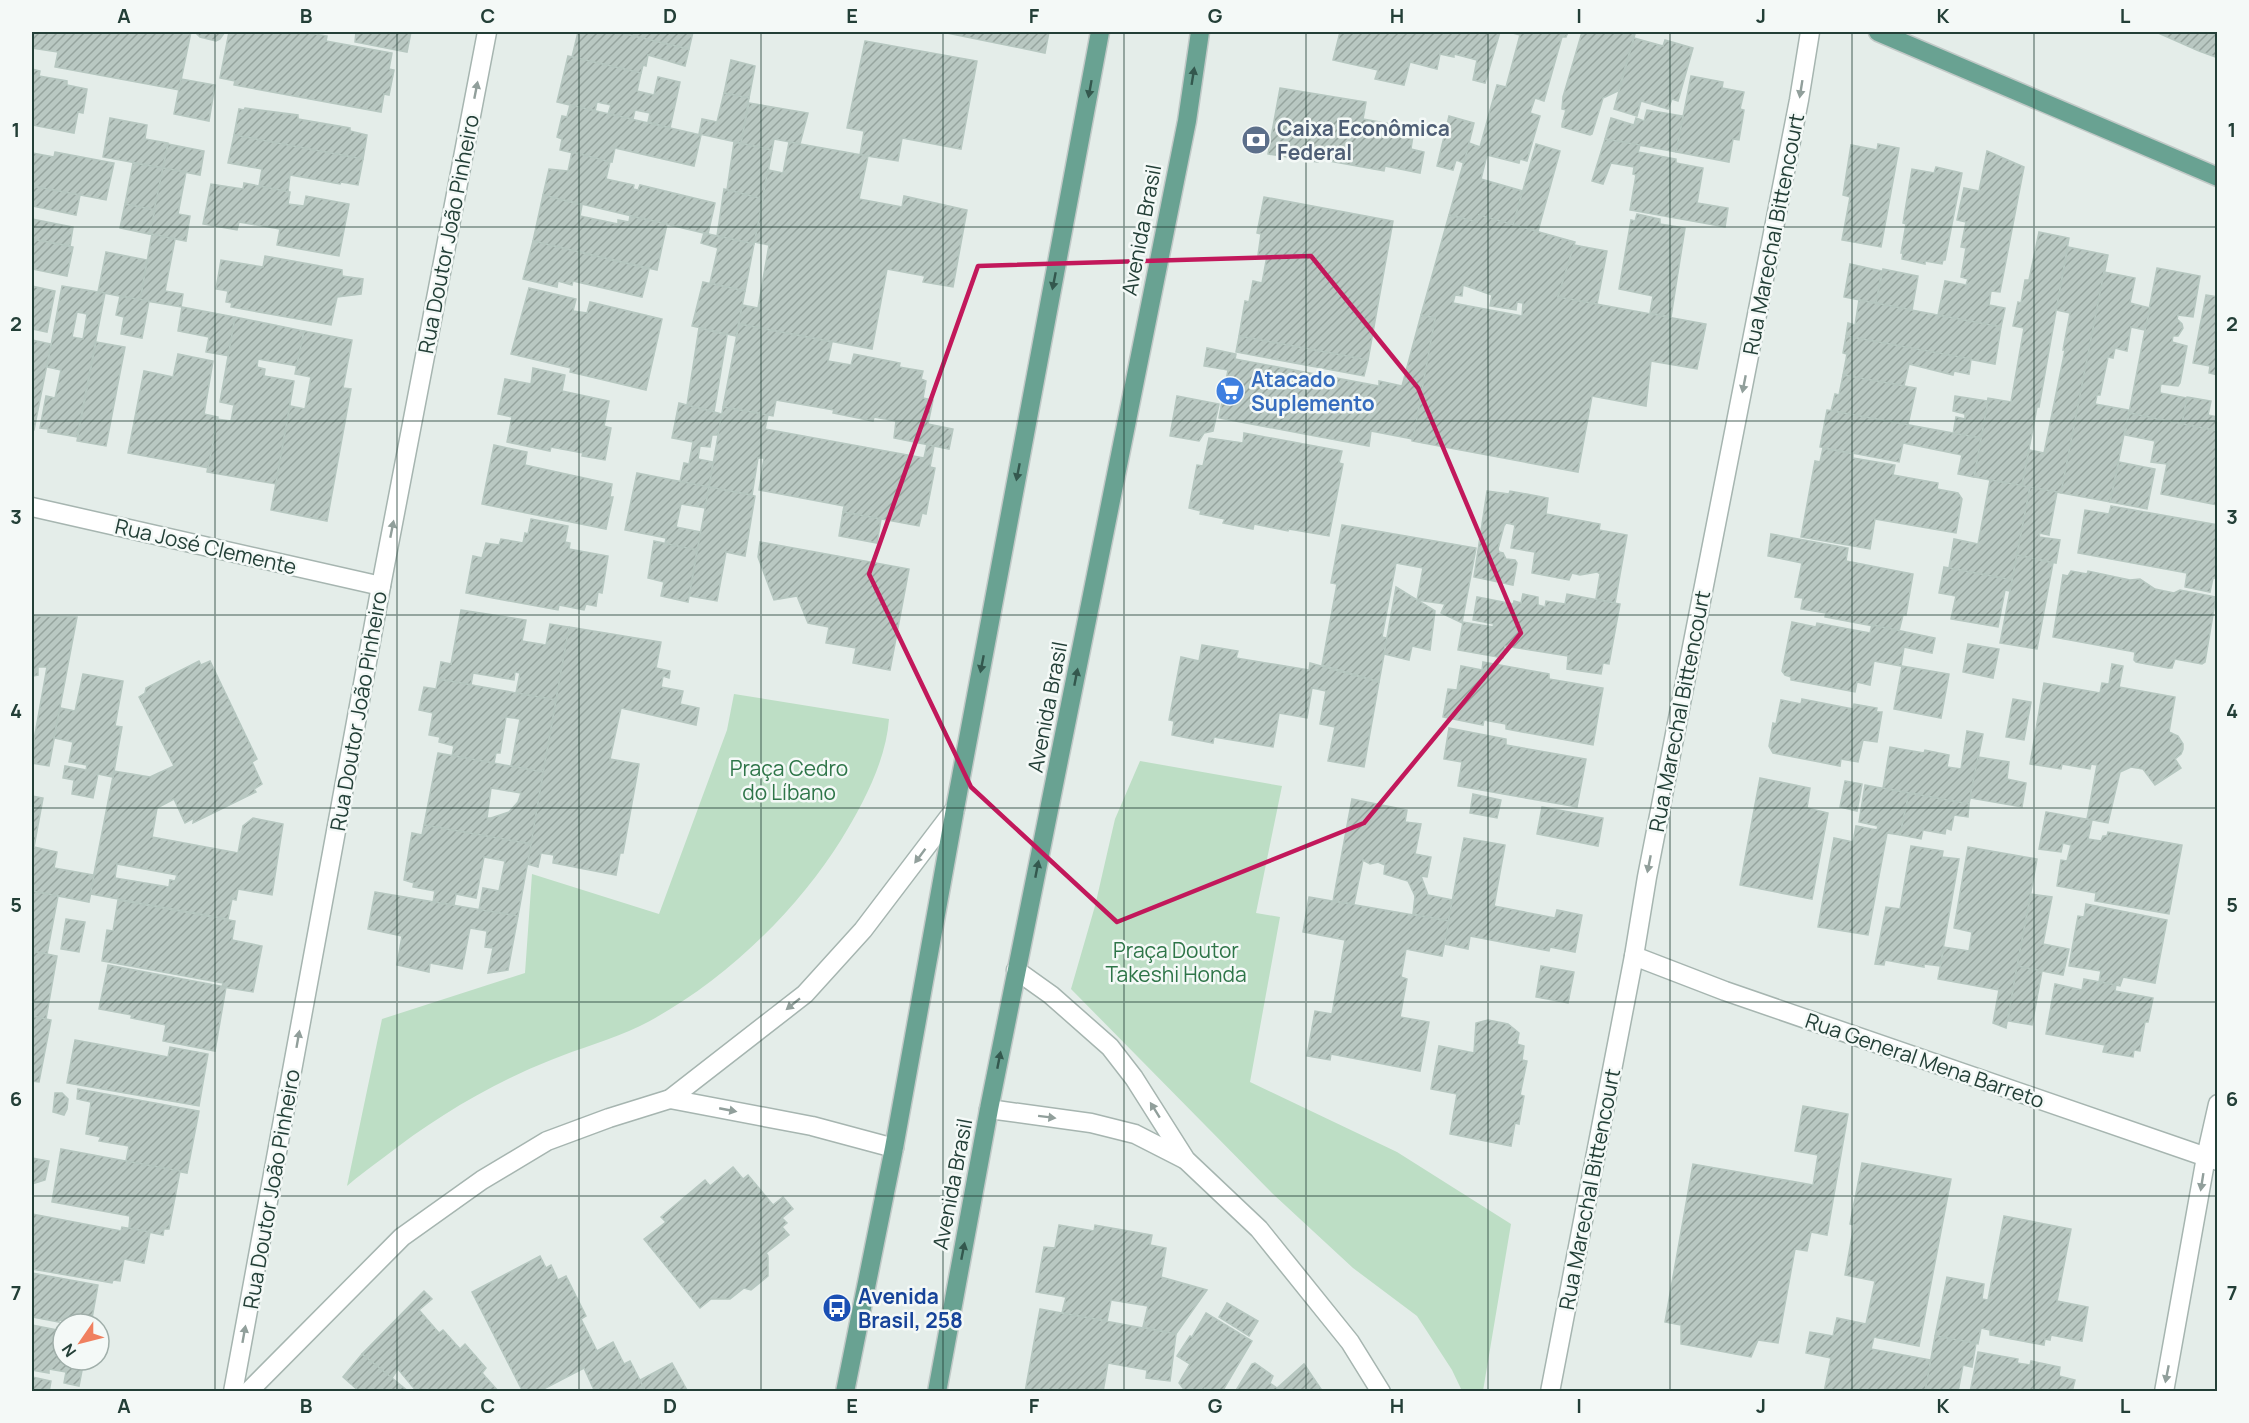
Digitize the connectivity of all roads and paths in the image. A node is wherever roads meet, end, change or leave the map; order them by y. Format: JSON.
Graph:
{"nodes":[{"id":1,"x":487,"y":32,"type":"edge"},
{"id":2,"x":1100,"y":32,"type":"edge"},
{"id":3,"x":1200,"y":32,"type":"edge"},
{"id":4,"x":1810,"y":32,"type":"edge"},
{"id":5,"x":1878,"y":32,"type":"edge"},
{"id":6,"x":2217,"y":177,"type":"edge"},
{"id":7,"x":32,"y":507,"type":"edge"},
{"id":8,"x":381,"y":586,"type":"junction"},
{"id":9,"x":955,"y":809,"type":"junction"},
{"id":10,"x":1634,"y":957,"type":"junction"},
{"id":11,"x":1016,"y":970,"type":"junction"},
{"id":12,"x":670,"y":1099,"type":"junction"},
{"id":13,"x":2217,"y":1104,"type":"edge"},
{"id":14,"x":989,"y":1109,"type":"junction"},
{"id":15,"x":894,"y":1148,"type":"junction"},
{"id":16,"x":2212,"y":1159,"type":"edge"},
{"id":17,"x":1186,"y":1160,"type":"junction"},
{"id":18,"x":233,"y":1392,"type":"edge"},
{"id":19,"x":248,"y":1392,"type":"edge"},
{"id":20,"x":845,"y":1392,"type":"edge"},
{"id":21,"x":937,"y":1392,"type":"edge"},
{"id":22,"x":1381,"y":1392,"type":"edge"},
{"id":23,"x":1550,"y":1392,"type":"edge"},
{"id":24,"x":2164,"y":1392,"type":"edge"}],
"edges":[{"from":8,"to":1,"type":"street","name":"Rua Doutor João Pinheiro","one_way":true},
{"from":2,"to":9,"type":"main road","one_way":true},
{"from":11,"to":3,"type":"main road","name":"Avenida Brasil","one_way":true},
{"from":4,"to":10,"type":"street","name":"Rua Marechal Bittencourt","one_way":true},
{"from":5,"to":6,"type":"main road"},
{"from":7,"to":8,"type":"street","name":"Rua José Clemente"},
{"from":18,"to":8,"type":"street","name":"Rua Doutor João Pinheiro","one_way":true},
{"from":9,"to":12,"type":"street","one_way":true},
{"from":9,"to":15,"type":"main road"},
{"from":10,"to":16,"type":"street","name":"Rua General Mena Barreto"},
{"from":10,"to":23,"type":"street","name":"Rua Marechal Bittencourt"},
{"from":14,"to":11,"type":"main road","name":"Avenida Brasil","one_way":true},
{"from":17,"to":11,"type":"street","one_way":true},
{"from":12,"to":15,"type":"street","one_way":true},
{"from":12,"to":19,"type":"street"},
{"from":13,"to":16,"type":"street"},
{"from":14,"to":17,"type":"street","one_way":true},
{"from":21,"to":14,"type":"main road","name":"Avenida Brasil","one_way":true},
{"from":15,"to":20,"type":"main road"},
{"from":16,"to":24,"type":"street","one_way":true},
{"from":17,"to":22,"type":"street"}]}
